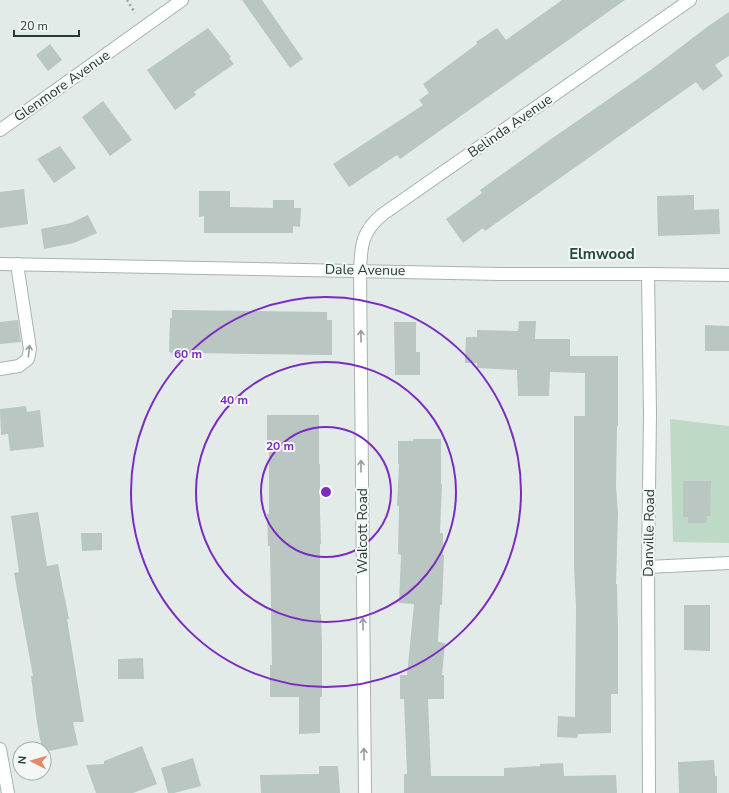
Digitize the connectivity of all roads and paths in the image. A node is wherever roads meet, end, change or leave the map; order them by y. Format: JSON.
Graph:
{"nodes":[{"id":1,"x":182,"y":0,"type":"edge"},
{"id":2,"x":690,"y":0,"type":"edge"},
{"id":3,"x":0,"y":130,"type":"edge"},
{"id":4,"x":0,"y":264,"type":"edge"},
{"id":5,"x":17,"y":264,"type":"junction"},
{"id":6,"x":360,"y":270,"type":"junction"},
{"id":7,"x":648,"y":274,"type":"junction"},
{"id":8,"x":729,"y":275,"type":"edge"},
{"id":9,"x":0,"y":369,"type":"edge"},
{"id":10,"x":729,"y":563,"type":"edge"},
{"id":11,"x":648,"y":567,"type":"junction"},
{"id":12,"x":0,"y":749,"type":"edge"},
{"id":13,"x":8,"y":793,"type":"edge"},
{"id":14,"x":364,"y":793,"type":"edge"},
{"id":15,"x":648,"y":793,"type":"edge"}],
"edges":[{"from":1,"to":3,"type":"street","name":"Glenmore Avenue"},
{"from":2,"to":6,"type":"street","name":"Belinda Avenue"},
{"from":4,"to":5,"type":"street","name":"Dale Avenue"},
{"from":5,"to":6,"type":"street","name":"Dale Avenue"},
{"from":9,"to":5,"type":"street","one_way":true},
{"from":6,"to":7,"type":"street","name":"Dale Avenue"},
{"from":14,"to":6,"type":"street","name":"Walcott Road","one_way":true},
{"from":7,"to":8,"type":"street","name":"Dale Avenue"},
{"from":7,"to":11,"type":"street","name":"Danville Road"},
{"from":10,"to":11,"type":"street"},
{"from":11,"to":15,"type":"street","name":"Danville Road"},
{"from":12,"to":13,"type":"street"}]}
